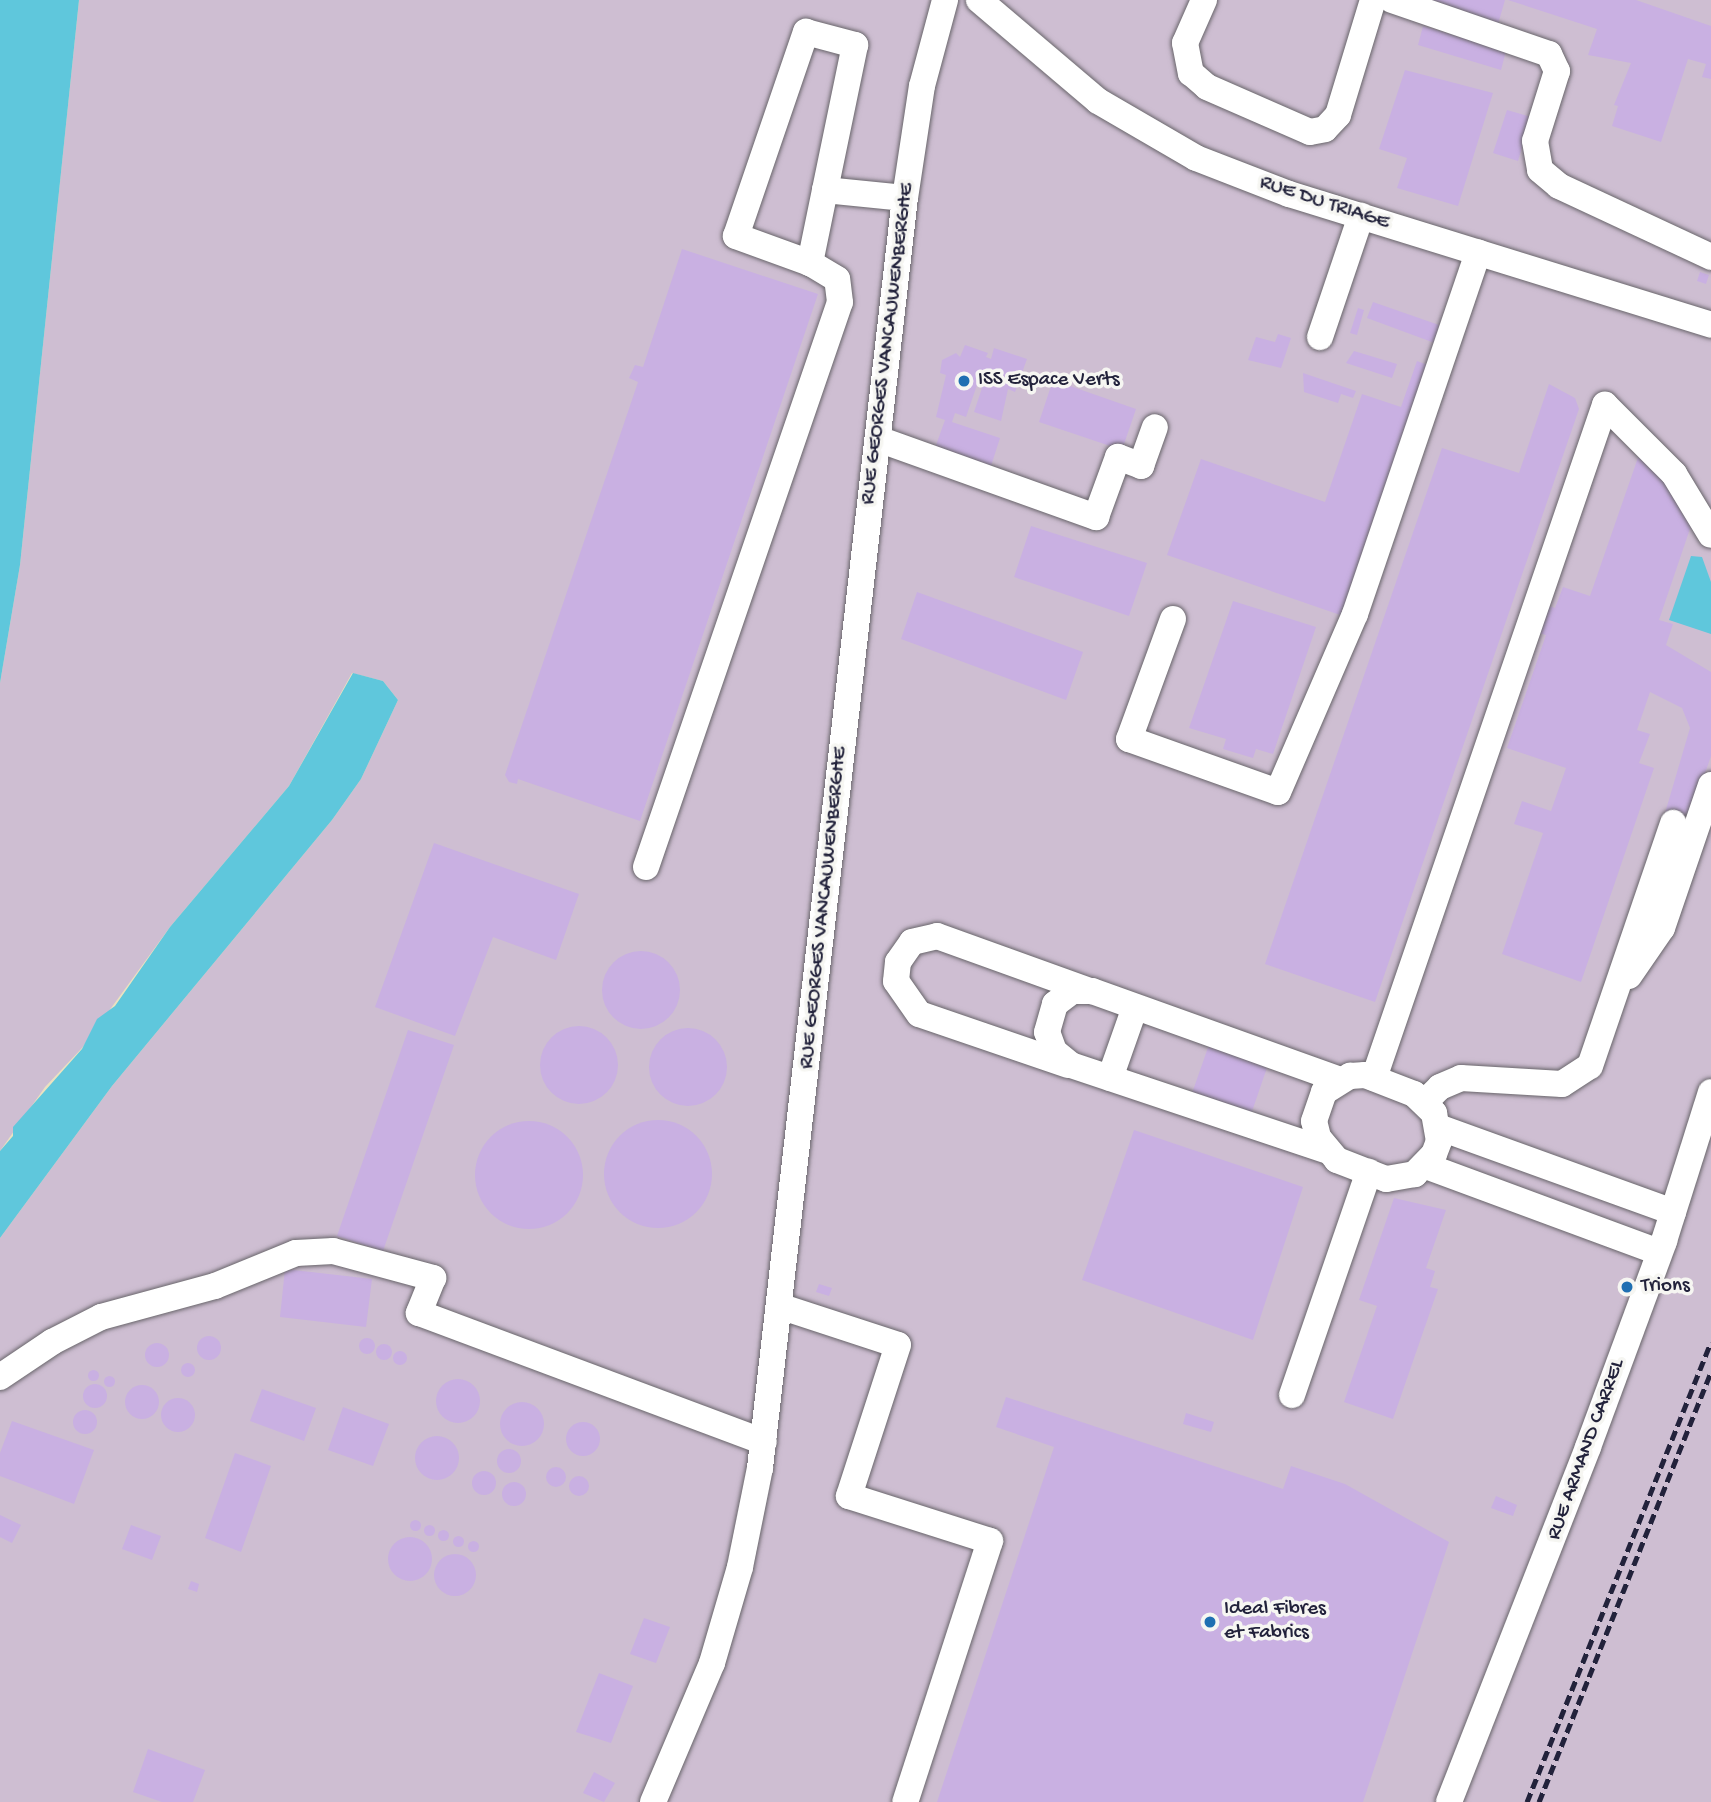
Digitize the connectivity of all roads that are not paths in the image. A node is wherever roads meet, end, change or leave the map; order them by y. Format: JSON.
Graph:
{"nodes":[{"id":1,"x":945,"y":0,"type":"edge"},
{"id":2,"x":979,"y":0,"type":"edge"},
{"id":3,"x":1204,"y":0,"type":"edge"},
{"id":4,"x":1373,"y":0,"type":"edge"},
{"id":5,"x":1392,"y":0,"type":"edge"},
{"id":6,"x":825,"y":190,"type":"junction"},
{"id":7,"x":905,"y":198,"type":"junction"},
{"id":8,"x":1361,"y":216,"type":"junction"},
{"id":9,"x":1478,"y":253,"type":"junction"},
{"id":10,"x":1711,"y":257,"type":"edge"},
{"id":11,"x":810,"y":263,"type":"junction"},
{"id":12,"x":1711,"y":325,"type":"edge"},
{"id":13,"x":1320,"y":337,"type":"dead end"},
{"id":14,"x":1155,"y":427,"type":"dead end"},
{"id":15,"x":878,"y":439,"type":"junction"},
{"id":16,"x":1711,"y":535,"type":"edge"},
{"id":17,"x":1173,"y":619,"type":"dead end"},
{"id":18,"x":1711,"y":785,"type":"edge"},
{"id":19,"x":1673,"y":823,"type":"dead end"},
{"id":20,"x":646,"y":867,"type":"dead end"},
{"id":21,"x":1092,"y":991,"type":"junction"},
{"id":22,"x":1613,"y":997,"type":"junction"},
{"id":23,"x":1135,"y":1007,"type":"junction"},
{"id":24,"x":1071,"y":1065,"type":"junction"},
{"id":25,"x":1110,"y":1078,"type":"junction"},
{"id":26,"x":1374,"y":1078,"type":"junction"},
{"id":27,"x":1340,"y":1080,"type":"junction"},
{"id":28,"x":1711,"y":1092,"type":"edge"},
{"id":29,"x":1425,"y":1102,"type":"junction"},
{"id":30,"x":1438,"y":1127,"type":"junction"},
{"id":31,"x":1325,"y":1150,"type":"junction"},
{"id":32,"x":1426,"y":1166,"type":"junction"},
{"id":33,"x":1369,"y":1172,"type":"junction"},
{"id":34,"x":1673,"y":1212,"type":"junction"},
{"id":35,"x":1659,"y":1252,"type":"junction"},
{"id":36,"x":779,"y":1306,"type":"junction"},
{"id":37,"x":0,"y":1377,"type":"edge"},
{"id":38,"x":1292,"y":1395,"type":"dead end"},
{"id":39,"x":764,"y":1442,"type":"junction"},
{"id":40,"x":653,"y":1802,"type":"edge"},
{"id":41,"x":905,"y":1802,"type":"edge"},
{"id":42,"x":1449,"y":1802,"type":"edge"}],
"edges":[{"from":1,"to":7,"type":"street","name":"RUE GEORGES VANCAUWENBERGHE"},
{"from":2,"to":8,"type":"street","name":"RUE DU TRIAGE"},
{"from":3,"to":4,"type":"street"},
{"from":5,"to":10,"type":"street"},
{"from":6,"to":7,"type":"street"},
{"from":6,"to":11,"type":"street"},
{"from":6,"to":11,"type":"street"},
{"from":7,"to":15,"type":"street","name":"RUE GEORGES VANCAUWENBERGHE"},
{"from":8,"to":9,"type":"street","name":"RUE DU TRIAGE"},
{"from":8,"to":13,"type":"street"},
{"from":9,"to":12,"type":"street","name":"RUE DU TRIAGE"},
{"from":9,"to":17,"type":"street"},
{"from":11,"to":20,"type":"street"},
{"from":14,"to":15,"type":"street"},
{"from":15,"to":36,"type":"street","name":"RUE GEORGES VANCAUWENBERGHE"},
{"from":16,"to":26,"type":"street"},
{"from":18,"to":22,"type":"street"},
{"from":19,"to":22,"type":"street"},
{"from":21,"to":23,"type":"street"},
{"from":21,"to":24,"type":"street"},
{"from":21,"to":24,"type":"street"},
{"from":22,"to":29,"type":"street"},
{"from":23,"to":25,"type":"street"},
{"from":23,"to":27,"type":"street"},
{"from":24,"to":25,"type":"street"},
{"from":25,"to":31,"type":"street"},
{"from":26,"to":27,"type":"street"},
{"from":26,"to":29,"type":"street"},
{"from":27,"to":31,"type":"street"},
{"from":28,"to":34,"type":"street","name":"RUE ARMAND CARREL"},
{"from":29,"to":30,"type":"street"},
{"from":30,"to":32,"type":"street"},
{"from":30,"to":34,"type":"street"},
{"from":31,"to":33,"type":"street"},
{"from":32,"to":33,"type":"street"},
{"from":32,"to":35,"type":"street"},
{"from":33,"to":38,"type":"street"},
{"from":34,"to":35,"type":"street","name":"RUE ARMAND CARREL"},
{"from":35,"to":42,"type":"street","name":"RUE ARMAND CARREL"},
{"from":36,"to":39,"type":"street","name":"RUE GEORGES VANCAUWENBERGHE"},
{"from":36,"to":41,"type":"street"},
{"from":37,"to":39,"type":"street"},
{"from":39,"to":40,"type":"street","name":"RUE GEORGES VANCAUWENBERGHE"}]}
